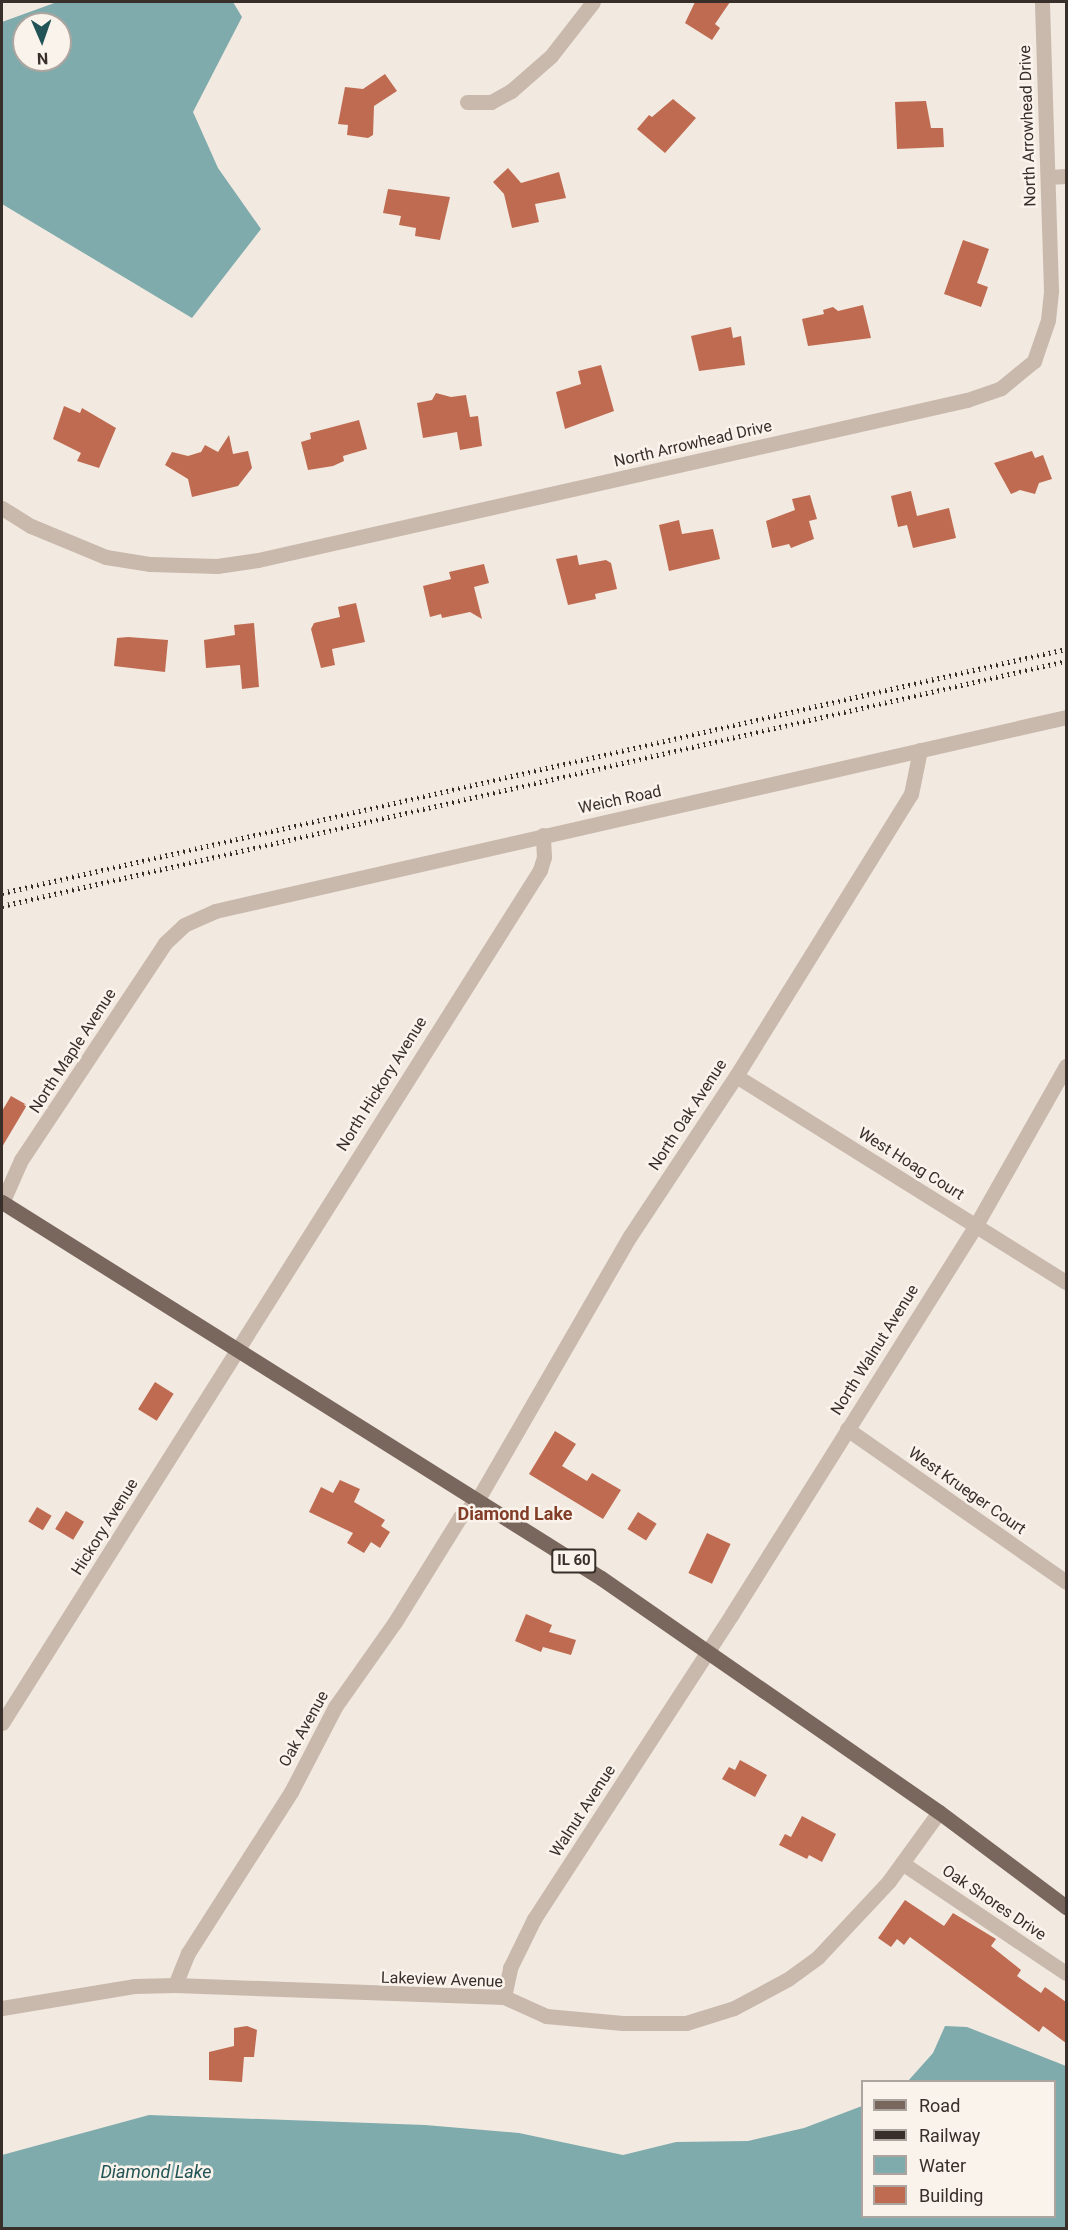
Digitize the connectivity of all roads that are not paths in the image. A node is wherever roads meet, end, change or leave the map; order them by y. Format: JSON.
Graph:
{"nodes":[{"id":1,"x":593,"y":2,"type":"edge"},
{"id":2,"x":1042,"y":2,"type":"edge"},
{"id":3,"x":466,"y":102,"type":"dead end"},
{"id":4,"x":1066,"y":176,"type":"edge"},
{"id":5,"x":1048,"y":177,"type":"junction"},
{"id":6,"x":2,"y":508,"type":"edge"},
{"id":7,"x":1066,"y":717,"type":"edge"},
{"id":8,"x":920,"y":750,"type":"junction"},
{"id":9,"x":543,"y":835,"type":"junction"},
{"id":10,"x":184,"y":925,"type":"joint"},
{"id":11,"x":1066,"y":1066,"type":"edge"},
{"id":12,"x":736,"y":1076,"type":"junction"},
{"id":13,"x":2,"y":1202,"type":"edge"},
{"id":14,"x":976,"y":1225,"type":"junction"},
{"id":15,"x":1066,"y":1282,"type":"edge"},
{"id":16,"x":237,"y":1348,"type":"junction"},
{"id":17,"x":847,"y":1429,"type":"junction"},
{"id":18,"x":478,"y":1499,"type":"junction"},
{"id":19,"x":1066,"y":1582,"type":"edge"},
{"id":20,"x":708,"y":1650,"type":"junction"},
{"id":21,"x":2,"y":1723,"type":"edge"},
{"id":22,"x":939,"y":1812,"type":"junction"},
{"id":23,"x":903,"y":1863,"type":"junction"},
{"id":24,"x":1066,"y":1907,"type":"edge"},
{"id":25,"x":1066,"y":1973,"type":"edge"},
{"id":26,"x":176,"y":1985,"type":"junction"},
{"id":27,"x":504,"y":1997,"type":"junction"},
{"id":28,"x":2,"y":2008,"type":"edge"}],
"edges":[{"from":1,"to":3,"type":"street"},
{"from":2,"to":5,"type":"street","name":"North Arrowhead Drive"},
{"from":4,"to":5,"type":"street"},
{"from":5,"to":6,"type":"street","name":"North Arrowhead Drive"},
{"from":7,"to":8,"type":"street","name":"Weich Road"},
{"from":8,"to":9,"type":"street","name":"Weich Road"},
{"from":8,"to":12,"type":"street","name":"North Oak Avenue"},
{"from":9,"to":10,"type":"street","name":"Weich Road"},
{"from":9,"to":16,"type":"street","name":"North Hickory Avenue"},
{"from":10,"to":13,"type":"street","name":"North Maple Avenue"},
{"from":11,"to":14,"type":"street","name":"North Walnut Avenue"},
{"from":12,"to":14,"type":"street","name":"West Hoag Court"},
{"from":12,"to":18,"type":"street","name":"North Oak Avenue"},
{"from":13,"to":16,"type":"main road","number":"IL 60"},
{"from":14,"to":15,"type":"street","name":"West Hoag Court"},
{"from":14,"to":17,"type":"street","name":"North Walnut Avenue"},
{"from":16,"to":18,"type":"main road","number":"IL 60"},
{"from":16,"to":21,"type":"street","name":"Hickory Avenue"},
{"from":17,"to":19,"type":"street","name":"West Krueger Court"},
{"from":17,"to":20,"type":"street","name":"North Walnut Avenue"},
{"from":18,"to":20,"type":"main road","number":"IL 60"},
{"from":18,"to":26,"type":"street","name":"Oak Avenue"},
{"from":20,"to":22,"type":"main road","number":"IL 60"},
{"from":20,"to":27,"type":"street","name":"Walnut Avenue"},
{"from":22,"to":23,"type":"street","name":"Lakeview Avenue"},
{"from":22,"to":24,"type":"main road","number":"IL 60"},
{"from":23,"to":25,"type":"street","name":"Oak Shores Drive"},
{"from":23,"to":27,"type":"street","name":"Lakeview Avenue"},
{"from":26,"to":27,"type":"street","name":"Lakeview Avenue"},
{"from":26,"to":28,"type":"street","name":"Lakeview Avenue"}]}
